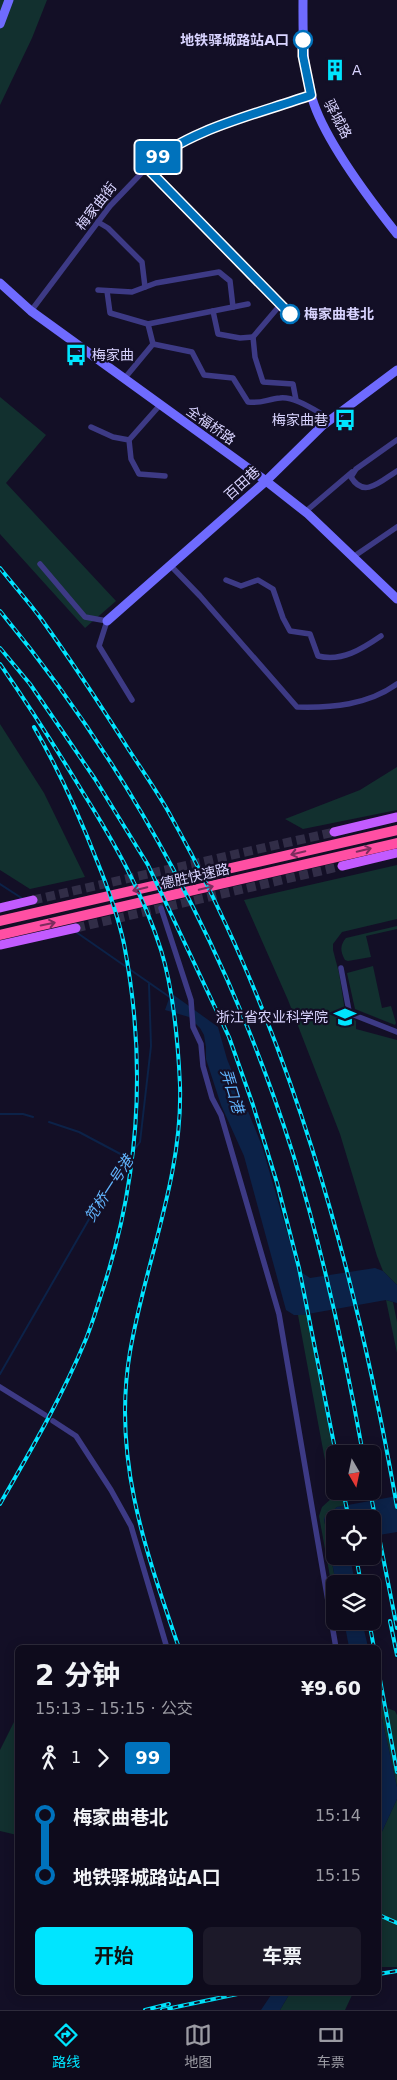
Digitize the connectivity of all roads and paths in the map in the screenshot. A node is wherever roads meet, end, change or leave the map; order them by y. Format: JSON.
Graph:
{"nodes":[{"id":1,"x":9,"y":0,"type":"edge"},
{"id":2,"x":302,"y":0,"type":"edge"},
{"id":3,"x":0,"y":24,"type":"edge"},
{"id":4,"x":311,"y":95,"type":"junction"},
{"id":5,"x":98,"y":222,"type":"junction"},
{"id":6,"x":397,"y":234,"type":"edge"},
{"id":7,"x":0,"y":283,"type":"edge"},
{"id":8,"x":145,"y":287,"type":"junction"},
{"id":9,"x":98,"y":290,"type":"dead end"},
{"id":10,"x":107,"y":291,"type":"junction"},
{"id":11,"x":248,"y":304,"type":"dead end"},
{"id":12,"x":282,"y":304,"type":"dead end"},
{"id":13,"x":233,"y":307,"type":"junction"},
{"id":14,"x":31,"y":311,"type":"junction"},
{"id":15,"x":213,"y":311,"type":"junction"},
{"id":16,"x":148,"y":324,"type":"junction"},
{"id":17,"x":253,"y":337,"type":"junction"},
{"id":18,"x":153,"y":344,"type":"junction"},
{"id":19,"x":397,"y":370,"type":"edge"},
{"id":20,"x":124,"y":379,"type":"junction"},
{"id":21,"x":296,"y":400,"type":"junction"},
{"id":22,"x":160,"y":405,"type":"junction"},
{"id":23,"x":331,"y":419,"type":"junction"},
{"id":24,"x":91,"y":427,"type":"dead end"},
{"id":25,"x":129,"y":440,"type":"junction"},
{"id":26,"x":397,"y":440,"type":"edge"},
{"id":27,"x":356,"y":469,"type":"junction"},
{"id":28,"x":397,"y":471,"type":"edge"},
{"id":29,"x":165,"y":476,"type":"dead end"},
{"id":30,"x":266,"y":480,"type":"junction"},
{"id":31,"x":305,"y":512,"type":"junction"},
{"id":32,"x":397,"y":527,"type":"edge"},
{"id":33,"x":353,"y":557,"type":"junction"},
{"id":34,"x":40,"y":564,"type":"dead end"},
{"id":35,"x":170,"y":565,"type":"junction"},
{"id":36,"x":226,"y":580,"type":"dead end"},
{"id":37,"x":397,"y":599,"type":"edge"},
{"id":38,"x":108,"y":621,"type":"junction"},
{"id":39,"x":381,"y":636,"type":"dead end"},
{"id":40,"x":397,"y":684,"type":"edge"},
{"id":41,"x":132,"y":700,"type":"dead end"},
{"id":42,"x":397,"y":817,"type":"edge"},
{"id":43,"x":397,"y":830,"type":"edge"},
{"id":44,"x":334,"y":832,"type":"tunnel mouth"},
{"id":45,"x":397,"y":843,"type":"edge"},
{"id":46,"x":397,"y":853,"type":"edge"},
{"id":47,"x":342,"y":866,"type":"tunnel mouth"},
{"id":48,"x":33,"y":900,"type":"tunnel mouth"},
{"id":49,"x":0,"y":908,"type":"edge"},
{"id":50,"x":161,"y":908,"type":"dead end"},
{"id":51,"x":0,"y":921,"type":"edge"},
{"id":52,"x":76,"y":928,"type":"tunnel mouth"},
{"id":53,"x":0,"y":935,"type":"edge"},
{"id":54,"x":0,"y":945,"type":"edge"},
{"id":55,"x":341,"y":968,"type":"dead end"},
{"id":56,"x":397,"y":1032,"type":"edge"},
{"id":57,"x":0,"y":1387,"type":"edge"},
{"id":58,"x":45,"y":1415,"type":"dead end"},
{"id":59,"x":53,"y":1421,"type":"dead end"},
{"id":60,"x":166,"y":1645,"type":"edge"},
{"id":61,"x":335,"y":1645,"type":"edge"}],
"edges":[{"from":1,"to":3,"type":"street"},
{"from":2,"to":4,"type":"street","name":"驿城路"},
{"from":4,"to":5,"type":"street","name":"梅家曲街"},
{"from":4,"to":6,"type":"street","name":"驿城路"},
{"from":5,"to":8,"type":"street"},
{"from":5,"to":14,"type":"street","name":"梅家曲街"},
{"from":7,"to":14,"type":"street","name":"全福桥路"},
{"from":8,"to":10,"type":"street"},
{"from":8,"to":13,"type":"street"},
{"from":9,"to":10,"type":"street"},
{"from":10,"to":16,"type":"street"},
{"from":11,"to":13,"type":"street"},
{"from":12,"to":17,"type":"street"},
{"from":13,"to":15,"type":"street"},
{"from":14,"to":20,"type":"street","name":"全福桥路"},
{"from":15,"to":16,"type":"street"},
{"from":15,"to":17,"type":"street"},
{"from":16,"to":18,"type":"street"},
{"from":17,"to":21,"type":"street"},
{"from":18,"to":20,"type":"street"},
{"from":18,"to":21,"type":"street"},
{"from":19,"to":23,"type":"street","name":"百田巷"},
{"from":20,"to":22,"type":"street","name":"全福桥路"},
{"from":21,"to":23,"type":"street"},
{"from":22,"to":25,"type":"street"},
{"from":22,"to":30,"type":"street","name":"全福桥路"},
{"from":23,"to":30,"type":"street","name":"百田巷"},
{"from":24,"to":25,"type":"street"},
{"from":25,"to":29,"type":"street"},
{"from":26,"to":27,"type":"street"},
{"from":27,"to":28,"type":"street"},
{"from":27,"to":31,"type":"street"},
{"from":30,"to":31,"type":"street","name":"全福桥路"},
{"from":30,"to":35,"type":"street","name":"百田巷"},
{"from":31,"to":33,"type":"street","name":"全福桥路"},
{"from":32,"to":33,"type":"street"},
{"from":33,"to":37,"type":"street","name":"全福桥路"},
{"from":34,"to":38,"type":"street"},
{"from":35,"to":38,"type":"street","name":"百田巷"},
{"from":35,"to":40,"type":"street"},
{"from":36,"to":39,"type":"street"},
{"from":38,"to":41,"type":"street"},
{"from":42,"to":44,"type":"main road"},
{"from":43,"to":51,"type":"highway","name":"德胜快速路","one_way":true},
{"from":53,"to":45,"type":"highway","name":"德胜快速路","one_way":true},
{"from":46,"to":47,"type":"main road"},
{"from":48,"to":49,"type":"main road"},
{"from":50,"to":61,"type":"street"},
{"from":52,"to":54,"type":"main road"},
{"from":55,"to":56,"type":"street"},
{"from":57,"to":58,"type":"street"},
{"from":59,"to":60,"type":"street"}]}
